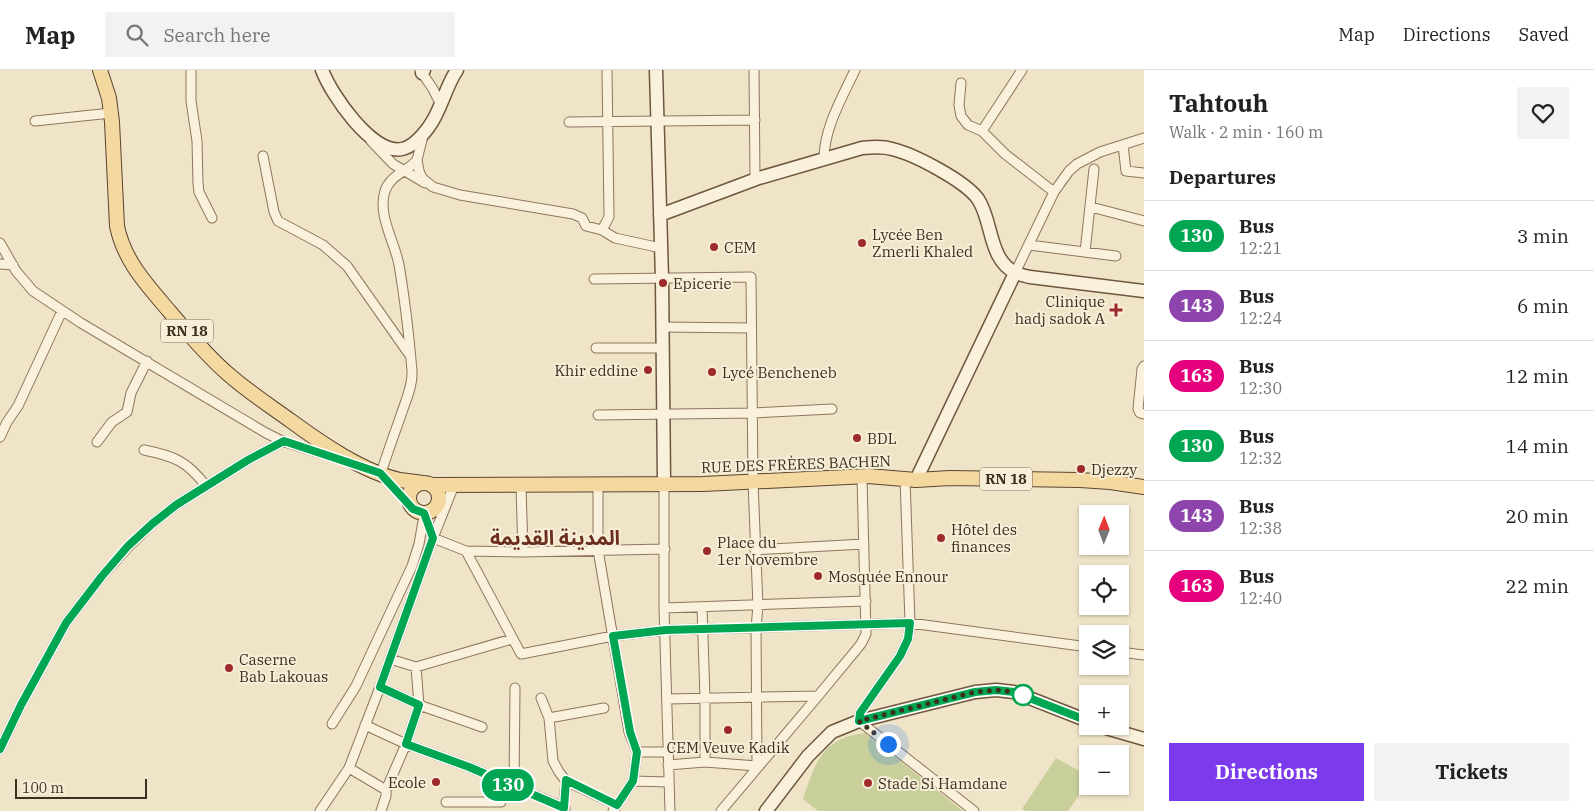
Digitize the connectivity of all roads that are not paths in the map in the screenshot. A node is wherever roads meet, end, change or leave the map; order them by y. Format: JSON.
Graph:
{"nodes":[{"id":1,"x":100,"y":70,"type":"edge"},
{"id":2,"x":191,"y":70,"type":"edge"},
{"id":3,"x":316,"y":70,"type":"edge"},
{"id":4,"x":457,"y":70,"type":"edge"},
{"id":5,"x":607,"y":70,"type":"edge"},
{"id":6,"x":656,"y":70,"type":"edge"},
{"id":7,"x":754,"y":70,"type":"edge"},
{"id":8,"x":855,"y":70,"type":"edge"},
{"id":9,"x":1022,"y":70,"type":"edge"},
{"id":10,"x":422,"y":71,"type":"edge"},
{"id":11,"x":324,"y":76,"type":"edge"},
{"id":12,"x":961,"y":83,"type":"dead end"},
{"id":13,"x":440,"y":103,"type":"junction"},
{"id":14,"x":111,"y":113,"type":"junction"},
{"id":15,"x":754,"y":120,"type":"junction"},
{"id":16,"x":35,"y":121,"type":"dead end"},
{"id":17,"x":569,"y":122,"type":"dead end"},
{"id":18,"x":608,"y":122,"type":"junction"},
{"id":19,"x":658,"y":122,"type":"junction"},
{"id":20,"x":359,"y":127,"type":"junction"},
{"id":21,"x":982,"y":131,"type":"junction"},
{"id":22,"x":423,"y":133,"type":"junction"},
{"id":23,"x":1144,"y":138,"type":"edge"},
{"id":24,"x":1123,"y":145,"type":"junction"},
{"id":25,"x":263,"y":156,"type":"dead end"},
{"id":26,"x":824,"y":159,"type":"junction"},
{"id":27,"x":417,"y":160,"type":"junction"},
{"id":28,"x":1094,"y":169,"type":"dead end"},
{"id":29,"x":404,"y":171,"type":"junction"},
{"id":30,"x":1144,"y":173,"type":"edge"},
{"id":31,"x":755,"y":180,"type":"junction"},
{"id":32,"x":433,"y":188,"type":"junction"},
{"id":33,"x":1054,"y":192,"type":"junction"},
{"id":34,"x":1090,"y":207,"type":"junction"},
{"id":35,"x":660,"y":215,"type":"junction"},
{"id":36,"x":212,"y":218,"type":"dead end"},
{"id":37,"x":1144,"y":221,"type":"edge"},
{"id":38,"x":602,"y":230,"type":"junction"},
{"id":39,"x":0,"y":243,"type":"edge"},
{"id":40,"x":1029,"y":245,"type":"junction"},
{"id":41,"x":661,"y":248,"type":"junction"},
{"id":42,"x":1084,"y":252,"type":"junction"},
{"id":43,"x":1116,"y":256,"type":"dead end"},
{"id":44,"x":0,"y":264,"type":"edge"},
{"id":45,"x":13,"y":265,"type":"junction"},
{"id":46,"x":1015,"y":273,"type":"junction"},
{"id":47,"x":662,"y":278,"type":"junction"},
{"id":48,"x":594,"y":279,"type":"dead end"},
{"id":49,"x":1144,"y":291,"type":"edge"},
{"id":50,"x":62,"y":310,"type":"junction"},
{"id":51,"x":662,"y":328,"type":"junction"},
{"id":52,"x":751,"y":328,"type":"junction"},
{"id":53,"x":596,"y":348,"type":"dead end"},
{"id":54,"x":663,"y":348,"type":"junction"},
{"id":55,"x":410,"y":356,"type":"junction"},
{"id":56,"x":147,"y":361,"type":"junction"},
{"id":57,"x":1144,"y":366,"type":"edge"},
{"id":58,"x":832,"y":409,"type":"dead end"},
{"id":59,"x":753,"y":413,"type":"junction"},
{"id":60,"x":664,"y":414,"type":"junction"},
{"id":61,"x":1144,"y":414,"type":"edge"},
{"id":62,"x":598,"y":415,"type":"dead end"},
{"id":63,"x":0,"y":437,"type":"edge"},
{"id":64,"x":284,"y":441,"type":"junction"},
{"id":65,"x":97,"y":442,"type":"dead end"},
{"id":66,"x":144,"y":450,"type":"dead end"},
{"id":67,"x":380,"y":473,"type":"junction"},
{"id":68,"x":862,"y":478,"type":"junction"},
{"id":69,"x":911,"y":479,"type":"junction"},
{"id":70,"x":753,"y":482,"type":"junction"},
{"id":71,"x":664,"y":483,"type":"junction"},
{"id":72,"x":428,"y":484,"type":"junction"},
{"id":73,"x":598,"y":484,"type":"junction"},
{"id":74,"x":454,"y":485,"type":"junction"},
{"id":75,"x":206,"y":486,"type":"junction"},
{"id":76,"x":521,"y":486,"type":"junction"},
{"id":77,"x":1144,"y":487,"type":"edge"},
{"id":78,"x":411,"y":505,"type":"junction"},
{"id":79,"x":424,"y":513,"type":"junction"},
{"id":80,"x":433,"y":538,"type":"junction"},
{"id":81,"x":864,"y":544,"type":"junction"},
{"id":82,"x":665,"y":549,"type":"junction"},
{"id":83,"x":598,"y":550,"type":"junction"},
{"id":84,"x":756,"y":550,"type":"junction"},
{"id":85,"x":466,"y":551,"type":"junction"},
{"id":86,"x":523,"y":552,"type":"junction"},
{"id":87,"x":866,"y":601,"type":"junction"},
{"id":88,"x":758,"y":606,"type":"junction"},
{"id":89,"x":702,"y":607,"type":"junction"},
{"id":90,"x":664,"y":608,"type":"junction"},
{"id":91,"x":910,"y":623,"type":"junction"},
{"id":92,"x":866,"y":624,"type":"junction"},
{"id":93,"x":756,"y":628,"type":"junction"},
{"id":94,"x":666,"y":630,"type":"junction"},
{"id":95,"x":703,"y":630,"type":"junction"},
{"id":96,"x":613,"y":636,"type":"junction"},
{"id":97,"x":512,"y":639,"type":"junction"},
{"id":98,"x":1079,"y":647,"type":"edge"},
{"id":99,"x":1129,"y":653,"type":"edge"},
{"id":100,"x":1144,"y":655,"type":"edge"},
{"id":101,"x":390,"y":659,"type":"junction"},
{"id":102,"x":416,"y":667,"type":"junction"},
{"id":103,"x":380,"y":687,"type":"junction"},
{"id":104,"x":515,"y":688,"type":"dead end"},
{"id":105,"x":818,"y":696,"type":"junction"},
{"id":106,"x":541,"y":698,"type":"dead end"},
{"id":107,"x":705,"y":698,"type":"junction"},
{"id":108,"x":756,"y":698,"type":"junction"},
{"id":109,"x":667,"y":699,"type":"junction"},
{"id":110,"x":419,"y":705,"type":"junction"},
{"id":111,"x":604,"y":708,"type":"dead end"},
{"id":112,"x":1079,"y":717,"type":"edge"},
{"id":113,"x":549,"y":718,"type":"junction"},
{"id":114,"x":859,"y":721,"type":"junction"},
{"id":115,"x":332,"y":724,"type":"dead end"},
{"id":116,"x":366,"y":725,"type":"junction"},
{"id":117,"x":482,"y":727,"type":"dead end"},
{"id":118,"x":1129,"y":735,"type":"edge"},
{"id":119,"x":1144,"y":739,"type":"edge"},
{"id":120,"x":406,"y":744,"type":"junction"},
{"id":121,"x":0,"y":749,"type":"edge"},
{"id":122,"x":637,"y":752,"type":"junction"},
{"id":123,"x":668,"y":752,"type":"junction"},
{"id":124,"x":704,"y":762,"type":"junction"},
{"id":125,"x":668,"y":765,"type":"junction"},
{"id":126,"x":757,"y":766,"type":"junction"},
{"id":127,"x":349,"y":768,"type":"junction"},
{"id":128,"x":566,"y":780,"type":"junction"},
{"id":129,"x":633,"y":781,"type":"junction"},
{"id":130,"x":669,"y":782,"type":"junction"},
{"id":131,"x":514,"y":788,"type":"junction"},
{"id":132,"x":386,"y":790,"type":"junction"},
{"id":133,"x":446,"y":802,"type":"dead end"},
{"id":134,"x":501,"y":802,"type":"dead end"},
{"id":135,"x":615,"y":808,"type":"edge"},
{"id":136,"x":564,"y":810,"type":"edge"},
{"id":137,"x":320,"y":811,"type":"edge"},
{"id":138,"x":381,"y":811,"type":"edge"},
{"id":139,"x":670,"y":811,"type":"edge"},
{"id":140,"x":721,"y":811,"type":"edge"},
{"id":141,"x":766,"y":811,"type":"edge"},
{"id":142,"x":974,"y":811,"type":"edge"}],
"edges":[{"from":1,"to":14,"type":"main road","number":"RN 18"},
{"from":2,"to":36,"type":"street"},
{"from":3,"to":11,"type":"street"},
{"from":4,"to":13,"type":"street"},
{"from":5,"to":18,"type":"street"},
{"from":6,"to":19,"type":"street"},
{"from":7,"to":15,"type":"street"},
{"from":8,"to":26,"type":"street"},
{"from":9,"to":21,"type":"street"},
{"from":10,"to":13,"type":"street"},
{"from":11,"to":20,"type":"street"},
{"from":12,"to":21,"type":"street"},
{"from":13,"to":22,"type":"street"},
{"from":14,"to":16,"type":"street"},
{"from":14,"to":67,"type":"main road","number":"RN 18"},
{"from":15,"to":19,"type":"street"},
{"from":15,"to":31,"type":"street"},
{"from":17,"to":18,"type":"street"},
{"from":18,"to":19,"type":"street"},
{"from":18,"to":38,"type":"street"},
{"from":19,"to":35,"type":"street"},
{"from":20,"to":22,"type":"street"},
{"from":20,"to":29,"type":"street"},
{"from":21,"to":33,"type":"street"},
{"from":22,"to":27,"type":"street"},
{"from":23,"to":24,"type":"street"},
{"from":24,"to":30,"type":"street"},
{"from":24,"to":33,"type":"street"},
{"from":25,"to":55,"type":"street"},
{"from":26,"to":31,"type":"street"},
{"from":26,"to":46,"type":"street"},
{"from":27,"to":29,"type":"street"},
{"from":27,"to":32,"type":"street"},
{"from":28,"to":34,"type":"street"},
{"from":29,"to":32,"type":"street"},
{"from":29,"to":55,"type":"street"},
{"from":31,"to":35,"type":"street"},
{"from":32,"to":38,"type":"street"},
{"from":33,"to":40,"type":"street"},
{"from":34,"to":37,"type":"street"},
{"from":34,"to":42,"type":"street"},
{"from":35,"to":41,"type":"street"},
{"from":38,"to":41,"type":"street"},
{"from":39,"to":45,"type":"street"},
{"from":40,"to":42,"type":"street"},
{"from":40,"to":46,"type":"street"},
{"from":41,"to":47,"type":"street"},
{"from":42,"to":43,"type":"street"},
{"from":44,"to":45,"type":"street"},
{"from":45,"to":50,"type":"street"},
{"from":46,"to":49,"type":"street"},
{"from":46,"to":69,"type":"street"},
{"from":47,"to":48,"type":"street"},
{"from":47,"to":51,"type":"street"},
{"from":47,"to":52,"type":"street"},
{"from":50,"to":56,"type":"street"},
{"from":50,"to":63,"type":"street"},
{"from":51,"to":52,"type":"street"},
{"from":51,"to":54,"type":"street"},
{"from":52,"to":59,"type":"street"},
{"from":53,"to":54,"type":"street"},
{"from":54,"to":60,"type":"street"},
{"from":55,"to":67,"type":"street"},
{"from":56,"to":64,"type":"street"},
{"from":56,"to":65,"type":"street"},
{"from":57,"to":61,"type":"street"},
{"from":58,"to":59,"type":"street"},
{"from":59,"to":60,"type":"street"},
{"from":59,"to":70,"type":"street"},
{"from":60,"to":62,"type":"street"},
{"from":60,"to":71,"type":"street"},
{"from":64,"to":67,"type":"street"},
{"from":64,"to":75,"type":"street"},
{"from":66,"to":75,"type":"street"},
{"from":67,"to":72,"type":"main road","number":"RN 18"},
{"from":67,"to":78,"type":"main road"},
{"from":68,"to":69,"type":"main road","name":"RUE DES FRÈRES BACHEN","number":"RN 18"},
{"from":68,"to":70,"type":"main road","name":"RUE DES FRÈRES BACHEN","number":"RN 18"},
{"from":68,"to":81,"type":"street"},
{"from":69,"to":77,"type":"main road","name":"RUE DES FRÈRES BACHEN","number":"RN 18"},
{"from":69,"to":91,"type":"street"},
{"from":70,"to":71,"type":"main road","name":"RUE DES FRÈRES BACHEN","number":"RN 18"},
{"from":70,"to":84,"type":"street"},
{"from":71,"to":73,"type":"main road","name":"RUE DES FRÈRES BACHEN","number":"RN 18"},
{"from":71,"to":82,"type":"street"},
{"from":72,"to":74,"type":"main road","number":"RN 18"},
{"from":72,"to":78,"type":"main road"},
{"from":72,"to":79,"type":"main road"},
{"from":73,"to":76,"type":"main road","number":"RN 18"},
{"from":73,"to":83,"type":"street"},
{"from":74,"to":76,"type":"main road","number":"RN 18"},
{"from":74,"to":80,"type":"street"},
{"from":75,"to":121,"type":"street"},
{"from":76,"to":86,"type":"street"},
{"from":78,"to":79,"type":"main road"},
{"from":79,"to":80,"type":"street"},
{"from":79,"to":115,"type":"street"},
{"from":80,"to":85,"type":"street"},
{"from":80,"to":101,"type":"street"},
{"from":81,"to":84,"type":"street"},
{"from":81,"to":87,"type":"street"},
{"from":82,"to":83,"type":"street"},
{"from":82,"to":90,"type":"street"},
{"from":83,"to":86,"type":"street"},
{"from":83,"to":96,"type":"street"},
{"from":84,"to":88,"type":"street"},
{"from":85,"to":86,"type":"street"},
{"from":85,"to":97,"type":"street"},
{"from":87,"to":88,"type":"street"},
{"from":87,"to":92,"type":"street"},
{"from":88,"to":89,"type":"street"},
{"from":88,"to":93,"type":"street"},
{"from":89,"to":90,"type":"street"},
{"from":89,"to":95,"type":"street"},
{"from":90,"to":94,"type":"street"},
{"from":91,"to":92,"type":"street"},
{"from":91,"to":98,"type":"street"},
{"from":91,"to":114,"type":"street"},
{"from":92,"to":93,"type":"street"},
{"from":92,"to":105,"type":"street"},
{"from":93,"to":95,"type":"street"},
{"from":93,"to":108,"type":"street"},
{"from":94,"to":95,"type":"street"},
{"from":94,"to":96,"type":"street"},
{"from":94,"to":109,"type":"street"},
{"from":95,"to":107,"type":"street"},
{"from":96,"to":97,"type":"street"},
{"from":96,"to":122,"type":"street"},
{"from":97,"to":102,"type":"street"},
{"from":99,"to":100,"type":"street"},
{"from":101,"to":102,"type":"street"},
{"from":101,"to":103,"type":"street"},
{"from":102,"to":110,"type":"street"},
{"from":103,"to":110,"type":"street"},
{"from":103,"to":116,"type":"street"},
{"from":104,"to":131,"type":"street"},
{"from":105,"to":108,"type":"street"},
{"from":105,"to":126,"type":"street"},
{"from":106,"to":113,"type":"street"},
{"from":107,"to":108,"type":"street"},
{"from":107,"to":109,"type":"street"},
{"from":107,"to":124,"type":"street"},
{"from":108,"to":126,"type":"street"},
{"from":109,"to":123,"type":"street"},
{"from":110,"to":117,"type":"street"},
{"from":110,"to":120,"type":"street"},
{"from":111,"to":113,"type":"street"},
{"from":112,"to":114,"type":"street"},
{"from":113,"to":128,"type":"street"},
{"from":114,"to":141,"type":"street"},
{"from":114,"to":142,"type":"street"},
{"from":116,"to":120,"type":"street"},
{"from":116,"to":127,"type":"street"},
{"from":118,"to":119,"type":"street"},
{"from":120,"to":131,"type":"street"},
{"from":120,"to":132,"type":"street"},
{"from":122,"to":123,"type":"street"},
{"from":122,"to":129,"type":"street"},
{"from":123,"to":125,"type":"street"},
{"from":124,"to":125,"type":"street"},
{"from":124,"to":126,"type":"street"},
{"from":125,"to":130,"type":"street"},
{"from":126,"to":140,"type":"street"},
{"from":127,"to":132,"type":"street"},
{"from":127,"to":137,"type":"street"},
{"from":128,"to":135,"type":"street"},
{"from":128,"to":136,"type":"street"},
{"from":129,"to":130,"type":"street"},
{"from":129,"to":135,"type":"street"},
{"from":130,"to":139,"type":"street"},
{"from":131,"to":136,"type":"street"},
{"from":132,"to":138,"type":"street"},
{"from":133,"to":134,"type":"street"}]}
